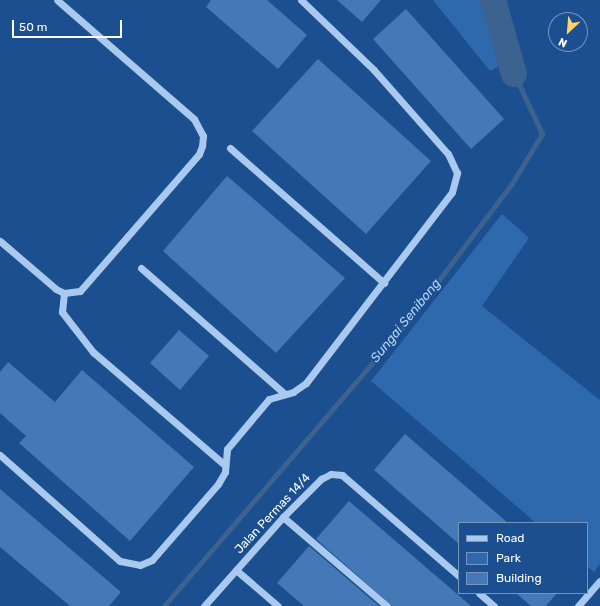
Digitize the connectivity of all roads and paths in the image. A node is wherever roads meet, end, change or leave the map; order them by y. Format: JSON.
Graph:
{"nodes":[{"id":1,"x":57,"y":0,"type":"edge"},
{"id":2,"x":301,"y":0,"type":"edge"},
{"id":3,"x":230,"y":148,"type":"dead end"},
{"id":4,"x":0,"y":240,"type":"edge"},
{"id":5,"x":141,"y":268,"type":"dead end"},
{"id":6,"x":384,"y":283,"type":"junction"},
{"id":7,"x":64,"y":293,"type":"junction"},
{"id":8,"x":285,"y":394,"type":"junction"},
{"id":9,"x":0,"y":455,"type":"edge"},
{"id":10,"x":225,"y":465,"type":"junction"},
{"id":11,"x":283,"y":517,"type":"junction"},
{"id":12,"x":236,"y":570,"type":"junction"},
{"id":13,"x":458,"y":575,"type":"edge"},
{"id":14,"x":600,"y":581,"type":"edge"},
{"id":15,"x":480,"y":594,"type":"edge"},
{"id":16,"x":204,"y":606,"type":"edge"},
{"id":17,"x":278,"y":606,"type":"edge"},
{"id":18,"x":387,"y":606,"type":"edge"},
{"id":19,"x":494,"y":606,"type":"edge"},
{"id":20,"x":578,"y":606,"type":"edge"}],
"edges":[{"from":1,"to":7,"type":"street"},
{"from":2,"to":6,"type":"street"},
{"from":3,"to":6,"type":"street"},
{"from":4,"to":7,"type":"street"},
{"from":5,"to":8,"type":"street"},
{"from":6,"to":8,"type":"street"},
{"from":7,"to":10,"type":"street"},
{"from":8,"to":10,"type":"street"},
{"from":9,"to":10,"type":"street"},
{"from":11,"to":12,"type":"street","name":"Jalan Permas 14/4"},
{"from":11,"to":13,"type":"street","name":"Jalan Permas 14/4"},
{"from":11,"to":18,"type":"street"},
{"from":12,"to":16,"type":"street","name":"Jalan Permas 14/4"},
{"from":12,"to":17,"type":"street"},
{"from":14,"to":20,"type":"street"},
{"from":15,"to":19,"type":"street"}]}
